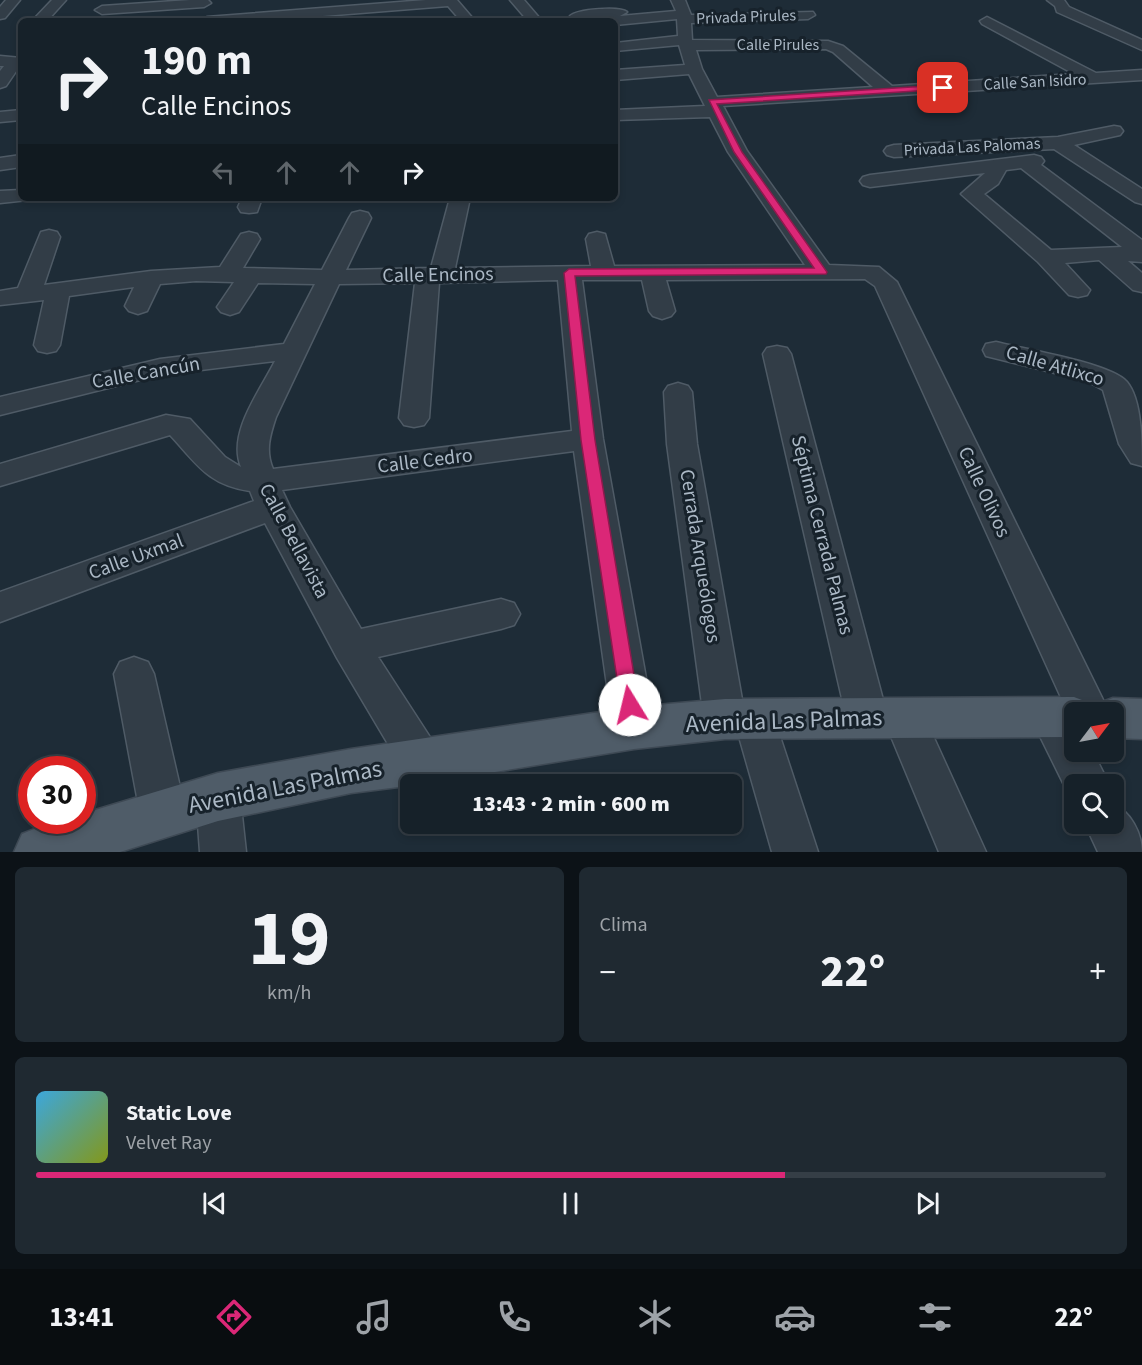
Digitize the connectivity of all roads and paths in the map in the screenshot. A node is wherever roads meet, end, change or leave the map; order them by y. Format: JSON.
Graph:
{"nodes":[{"id":1,"x":13,"y":0,"type":"edge"},
{"id":2,"x":59,"y":0,"type":"edge"},
{"id":3,"x":517,"y":0,"type":"edge"},
{"id":4,"x":608,"y":0,"type":"edge"},
{"id":5,"x":1054,"y":0,"type":"edge"},
{"id":6,"x":0,"y":1,"type":"edge"},
{"id":7,"x":451,"y":1,"type":"edge"},
{"id":8,"x":204,"y":2,"type":"edge"},
{"id":9,"x":570,"y":3,"type":"dead end"},
{"id":10,"x":102,"y":10,"type":"dead end"},
{"id":11,"x":682,"y":11,"type":"edge"},
{"id":12,"x":0,"y":15,"type":"edge"},
{"id":13,"x":808,"y":15,"type":"dead end"},
{"id":14,"x":577,"y":16,"type":"dead end"},
{"id":15,"x":621,"y":17,"type":"edge"},
{"id":16,"x":42,"y":18,"type":"edge"},
{"id":17,"x":197,"y":18,"type":"edge"},
{"id":18,"x":244,"y":18,"type":"edge"},
{"id":19,"x":465,"y":18,"type":"edge"},
{"id":20,"x":532,"y":18,"type":"edge"},
{"id":21,"x":987,"y":21,"type":"dead end"},
{"id":22,"x":1065,"y":26,"type":"dead end"},
{"id":23,"x":686,"y":43,"type":"junction"},
{"id":24,"x":1142,"y":46,"type":"edge"},
{"id":25,"x":618,"y":47,"type":"edge"},
{"id":26,"x":7,"y":61,"type":"edge"},
{"id":27,"x":1142,"y":62,"type":"edge"},
{"id":28,"x":694,"y":69,"type":"junction"},
{"id":29,"x":618,"y":75,"type":"edge"},
{"id":30,"x":1142,"y":75,"type":"edge"},
{"id":31,"x":1094,"y":78,"type":"junction"},
{"id":32,"x":6,"y":80,"type":"edge"},
{"id":33,"x":889,"y":92,"type":"junction"},
{"id":34,"x":714,"y":106,"type":"junction"},
{"id":35,"x":618,"y":116,"type":"edge"},
{"id":36,"x":1114,"y":131,"type":"dead end"},
{"id":37,"x":1066,"y":148,"type":"junction"},
{"id":38,"x":894,"y":151,"type":"dead end"},
{"id":39,"x":18,"y":161,"type":"edge"},
{"id":40,"x":1026,"y":163,"type":"junction"},
{"id":41,"x":0,"y":164,"type":"edge"},
{"id":42,"x":997,"y":166,"type":"junction"},
{"id":43,"x":870,"y":181,"type":"dead end"},
{"id":44,"x":18,"y":196,"type":"edge"},
{"id":45,"x":0,"y":197,"type":"edge"},
{"id":46,"x":1142,"y":198,"type":"edge"},
{"id":47,"x":459,"y":201,"type":"edge"},
{"id":48,"x":360,"y":218,"type":"dead end"},
{"id":49,"x":49,"y":237,"type":"dead end"},
{"id":50,"x":597,"y":238,"type":"dead end"},
{"id":51,"x":249,"y":239,"type":"dead end"},
{"id":52,"x":712,"y":249,"type":"dead end"},
{"id":53,"x":1104,"y":253,"type":"junction"},
{"id":54,"x":1139,"y":256,"type":"edge"},
{"id":55,"x":1046,"y":257,"type":"junction"},
{"id":56,"x":604,"y":272,"type":"junction"},
{"id":57,"x":822,"y":272,"type":"junction"},
{"id":58,"x":569,"y":273,"type":"junction"},
{"id":59,"x":652,"y":273,"type":"junction"},
{"id":60,"x":723,"y":273,"type":"junction"},
{"id":61,"x":240,"y":274,"type":"junction"},
{"id":62,"x":877,"y":275,"type":"joint"},
{"id":63,"x":435,"y":276,"type":"junction"},
{"id":64,"x":332,"y":277,"type":"junction"},
{"id":65,"x":151,"y":278,"type":"junction"},
{"id":66,"x":1142,"y":285,"type":"edge"},
{"id":67,"x":58,"y":290,"type":"junction"},
{"id":68,"x":1078,"y":290,"type":"dead end"},
{"id":69,"x":28,"y":294,"type":"junction"},
{"id":70,"x":0,"y":298,"type":"edge"},
{"id":71,"x":138,"y":306,"type":"dead end"},
{"id":72,"x":230,"y":307,"type":"dead end"},
{"id":73,"x":662,"y":311,"type":"dead end"},
{"id":74,"x":47,"y":345,"type":"dead end"},
{"id":75,"x":996,"y":350,"type":"dead end"},
{"id":76,"x":294,"y":351,"type":"junction"},
{"id":77,"x":777,"y":354,"type":"dead end"},
{"id":78,"x":678,"y":392,"type":"dead end"},
{"id":79,"x":0,"y":406,"type":"edge"},
{"id":80,"x":414,"y":418,"type":"dead end"},
{"id":81,"x":588,"y":440,"type":"junction"},
{"id":82,"x":1139,"y":449,"type":"edge"},
{"id":83,"x":0,"y":475,"type":"edge"},
{"id":84,"x":267,"y":495,"type":"junction"},
{"id":85,"x":0,"y":607,"type":"edge"},
{"id":86,"x":501,"y":614,"type":"dead end"},
{"id":87,"x":351,"y":647,"type":"junction"},
{"id":88,"x":134,"y":674,"type":"dead end"},
{"id":89,"x":1065,"y":702,"type":"edge"},
{"id":90,"x":1064,"y":715,"type":"edge"},
{"id":91,"x":886,"y":717,"type":"junction"},
{"id":92,"x":1124,"y":718,"type":"edge"},
{"id":93,"x":1142,"y":718,"type":"edge"},
{"id":94,"x":740,"y":719,"type":"junction"},
{"id":95,"x":634,"y":728,"type":"junction"},
{"id":96,"x":422,"y":762,"type":"junction"},
{"id":97,"x":218,"y":797,"type":"junction"},
{"id":98,"x":163,"y":813,"type":"junction"},
{"id":99,"x":1114,"y":834,"type":"edge"},
{"id":100,"x":40,"y":852,"type":"edge"},
{"id":101,"x":223,"y":852,"type":"edge"},
{"id":102,"x":795,"y":852,"type":"edge"},
{"id":103,"x":963,"y":852,"type":"edge"},
{"id":104,"x":1124,"y":852,"type":"edge"}],
"edges":[{"from":1,"to":6,"type":"street"},
{"from":1,"to":12,"type":"street"},
{"from":2,"to":16,"type":"street"},
{"from":3,"to":20,"type":"street"},
{"from":4,"to":9,"type":"street"},
{"from":4,"to":15,"type":"street"},
{"from":5,"to":24,"type":"street"},
{"from":7,"to":18,"type":"street"},
{"from":7,"to":19,"type":"street"},
{"from":8,"to":10,"type":"street"},
{"from":8,"to":17,"type":"street"},
{"from":11,"to":13,"type":"street","name":"Privada Pirules"},
{"from":11,"to":15,"type":"street"},
{"from":11,"to":23,"type":"street"},
{"from":14,"to":15,"type":"street"},
{"from":21,"to":31,"type":"street"},
{"from":22,"to":27,"type":"street"},
{"from":23,"to":25,"type":"street"},
{"from":23,"to":28,"type":"street"},
{"from":23,"to":33,"type":"street","name":"Calle Pirules"},
{"from":26,"to":32,"type":"street"},
{"from":28,"to":29,"type":"street"},
{"from":28,"to":34,"type":"street"},
{"from":30,"to":31,"type":"street","name":"Calle San Isidro"},
{"from":31,"to":33,"type":"street","name":"Calle San Isidro"},
{"from":33,"to":34,"type":"street","name":"Calle San Isidro"},
{"from":34,"to":35,"type":"street","name":"Calle San Isidro"},
{"from":34,"to":57,"type":"street"},
{"from":36,"to":37,"type":"street"},
{"from":37,"to":38,"type":"street","name":"Privada Las Palomas"},
{"from":37,"to":40,"type":"street"},
{"from":37,"to":46,"type":"street"},
{"from":39,"to":41,"type":"street"},
{"from":40,"to":42,"type":"street"},
{"from":40,"to":54,"type":"street"},
{"from":42,"to":43,"type":"street"},
{"from":42,"to":55,"type":"street"},
{"from":44,"to":45,"type":"street"},
{"from":47,"to":63,"type":"street"},
{"from":48,"to":64,"type":"street","name":"Calle Bellavista"},
{"from":49,"to":69,"type":"street"},
{"from":50,"to":56,"type":"street"},
{"from":51,"to":61,"type":"street"},
{"from":52,"to":60,"type":"street"},
{"from":53,"to":54,"type":"street"},
{"from":53,"to":55,"type":"street"},
{"from":53,"to":66,"type":"street"},
{"from":55,"to":68,"type":"street"},
{"from":56,"to":58,"type":"street","name":"Calle Encinos"},
{"from":56,"to":59,"type":"street","name":"Calle Encinos"},
{"from":57,"to":60,"type":"street","name":"Calle Encinos"},
{"from":57,"to":62,"type":"street","name":"Calle Encinos"},
{"from":58,"to":63,"type":"street","name":"Calle Encinos"},
{"from":58,"to":81,"type":"street"},
{"from":59,"to":60,"type":"street","name":"Calle Encinos"},
{"from":59,"to":73,"type":"street"},
{"from":61,"to":64,"type":"street","name":"Calle Encinos"},
{"from":61,"to":65,"type":"street","name":"Calle Encinos"},
{"from":61,"to":72,"type":"street"},
{"from":62,"to":89,"type":"street","name":"Calle Olivos"},
{"from":63,"to":64,"type":"street","name":"Calle Encinos"},
{"from":63,"to":80,"type":"street"},
{"from":64,"to":76,"type":"street","name":"Calle Bellavista"},
{"from":65,"to":67,"type":"street","name":"Calle Encinos"},
{"from":65,"to":71,"type":"street"},
{"from":67,"to":69,"type":"street","name":"Calle Encinos"},
{"from":67,"to":74,"type":"street"},
{"from":69,"to":70,"type":"street","name":"Calle Encinos"},
{"from":75,"to":82,"type":"street","name":"Calle Atlixco"},
{"from":76,"to":79,"type":"street","name":"Calle Cancún"},
{"from":76,"to":84,"type":"street","name":"Calle Bellavista"},
{"from":77,"to":91,"type":"street","name":"Séptima Cerrada Palmas"},
{"from":78,"to":94,"type":"street","name":"Cerrada Arqueólogos"},
{"from":81,"to":84,"type":"street","name":"Calle Cedro"},
{"from":81,"to":95,"type":"street"},
{"from":83,"to":84,"type":"street"},
{"from":84,"to":85,"type":"street","name":"Calle Uxmal"},
{"from":84,"to":87,"type":"street","name":"Calle Bellavista"},
{"from":86,"to":87,"type":"street"},
{"from":87,"to":96,"type":"street","name":"Calle Bellavista"},
{"from":88,"to":98,"type":"street"},
{"from":90,"to":91,"type":"main road","name":"Avenida Las Palmas"},
{"from":91,"to":94,"type":"main road","name":"Avenida Las Palmas"},
{"from":91,"to":103,"type":"street","name":"Séptima Cerrada Palmas"},
{"from":92,"to":93,"type":"main road"},
{"from":94,"to":95,"type":"main road","name":"Avenida Las Palmas"},
{"from":94,"to":102,"type":"street","name":"Cerrada Arqueólogos"},
{"from":95,"to":96,"type":"main road","name":"Avenida Las Palmas"},
{"from":96,"to":97,"type":"main road","name":"Avenida Las Palmas"},
{"from":97,"to":98,"type":"main road","name":"Avenida Las Palmas"},
{"from":97,"to":101,"type":"street"},
{"from":98,"to":100,"type":"main road","name":"Avenida Las Palmas"},
{"from":99,"to":104,"type":"street"}]}
